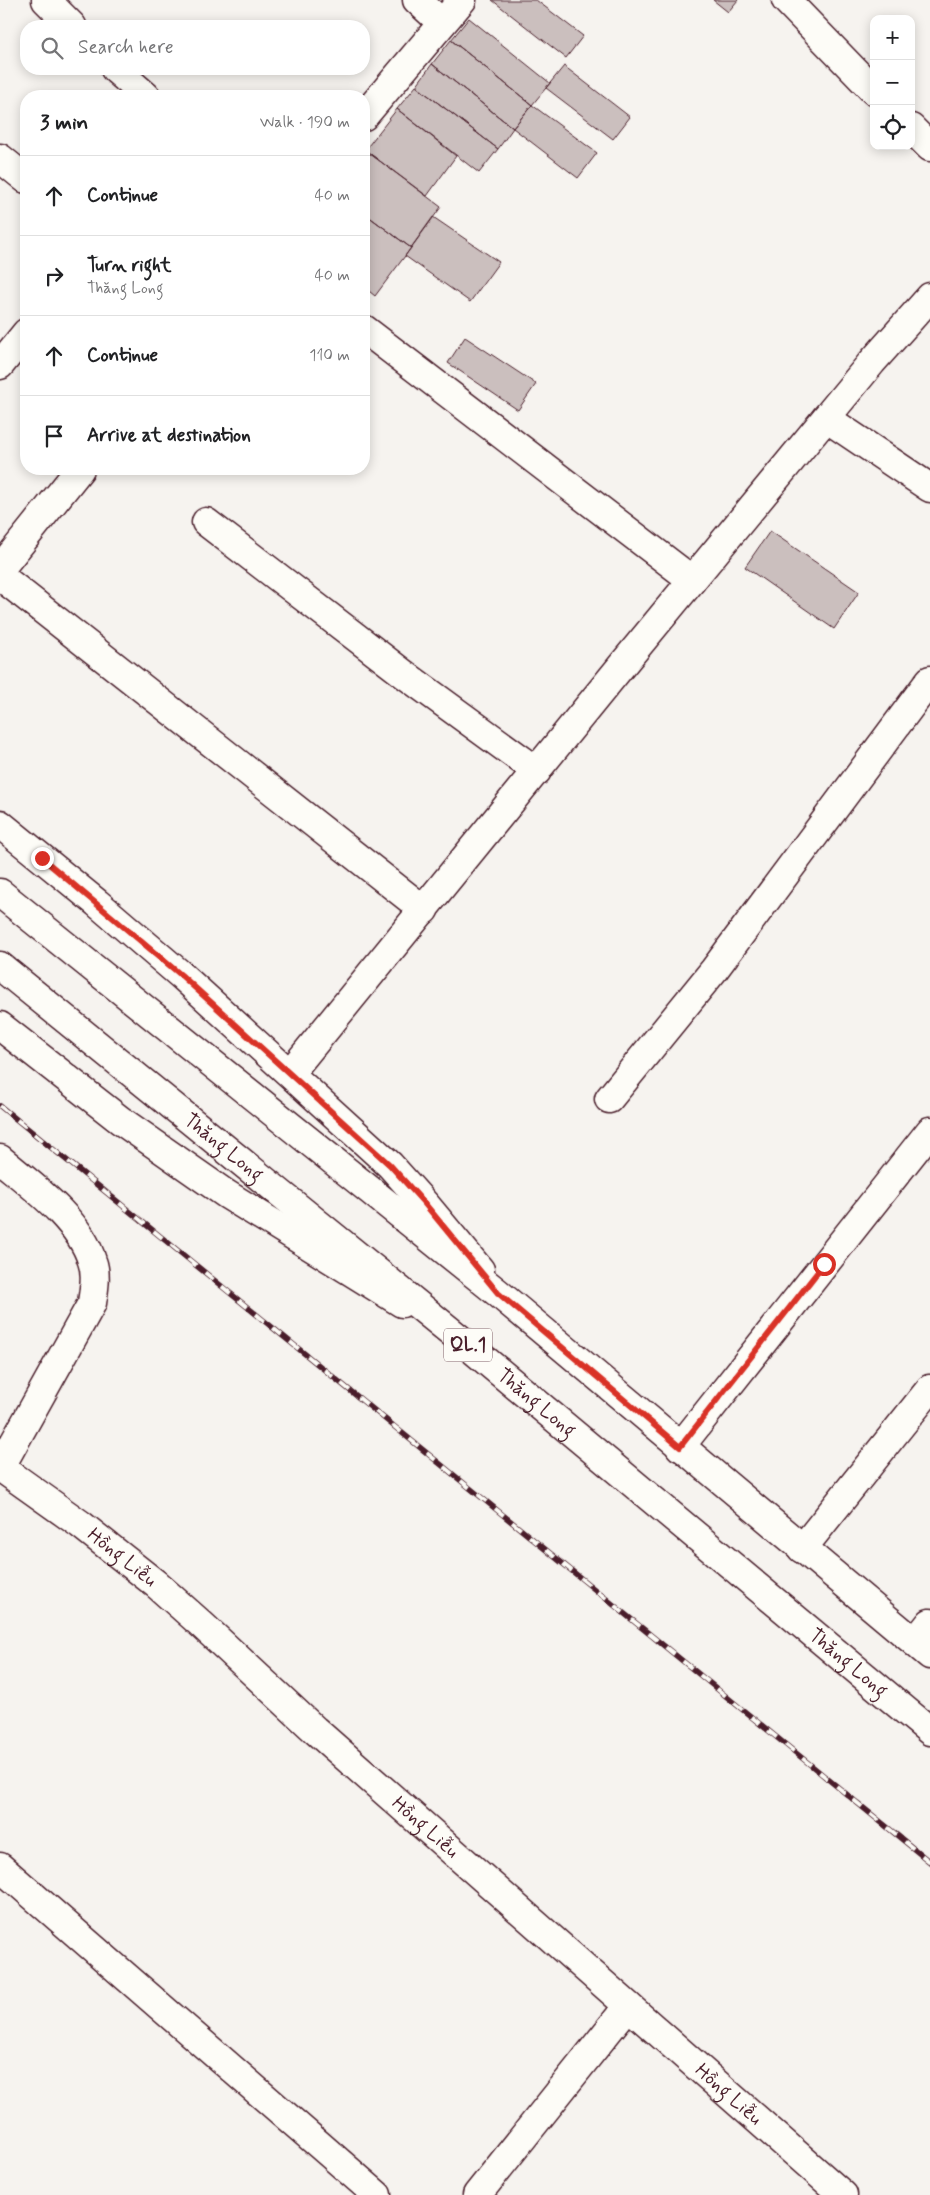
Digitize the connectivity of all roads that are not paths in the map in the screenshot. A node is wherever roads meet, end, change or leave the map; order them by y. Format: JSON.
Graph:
{"nodes":[{"id":1,"x":46,"y":0,"type":"edge"},
{"id":2,"x":417,"y":0,"type":"edge"},
{"id":3,"x":462,"y":0,"type":"edge"},
{"id":4,"x":786,"y":0,"type":"edge"},
{"id":5,"x":66,"y":20,"type":"edge"},
{"id":6,"x":442,"y":24,"type":"junction"},
{"id":7,"x":122,"y":75,"type":"edge"},
{"id":8,"x":870,"y":86,"type":"edge"},
{"id":9,"x":139,"y":90,"type":"edge"},
{"id":10,"x":370,"y":109,"type":"edge"},
{"id":11,"x":915,"y":132,"type":"edge"},
{"id":12,"x":930,"y":147,"type":"edge"},
{"id":13,"x":0,"y":158,"type":"edge"},
{"id":14,"x":20,"y":174,"type":"edge"},
{"id":15,"x":930,"y":297,"type":"edge"},
{"id":16,"x":370,"y":335,"type":"edge"},
{"id":17,"x":20,"y":340,"type":"edge"},
{"id":18,"x":0,"y":365,"type":"edge"},
{"id":19,"x":826,"y":418,"type":"junction"},
{"id":20,"x":75,"y":475,"type":"edge"},
{"id":21,"x":930,"y":488,"type":"edge"},
{"id":22,"x":206,"y":522,"type":"dead end"},
{"id":23,"x":0,"y":569,"type":"edge"},
{"id":24,"x":0,"y":576,"type":"edge"},
{"id":25,"x":692,"y":580,"type":"junction"},
{"id":26,"x":930,"y":680,"type":"edge"},
{"id":27,"x":537,"y":771,"type":"junction"},
{"id":28,"x":0,"y":824,"type":"edge"},
{"id":29,"x":0,"y":893,"type":"edge"},
{"id":30,"x":424,"y":910,"type":"junction"},
{"id":31,"x":0,"y":966,"type":"edge"},
{"id":32,"x":0,"y":1026,"type":"edge"},
{"id":33,"x":290,"y":1073,"type":"junction"},
{"id":34,"x":608,"y":1099,"type":"dead end"},
{"id":35,"x":930,"y":1131,"type":"edge"},
{"id":36,"x":0,"y":1159,"type":"edge"},
{"id":37,"x":498,"y":1293,"type":"junction"},
{"id":38,"x":460,"y":1339,"type":"junction"},
{"id":39,"x":930,"y":1389,"type":"edge"},
{"id":40,"x":680,"y":1447,"type":"junction"},
{"id":41,"x":0,"y":1467,"type":"edge"},
{"id":42,"x":802,"y":1548,"type":"junction"},
{"id":43,"x":925,"y":1640,"type":"edge"},
{"id":44,"x":930,"y":1731,"type":"edge"},
{"id":45,"x":0,"y":1867,"type":"edge"},
{"id":46,"x":628,"y":2006,"type":"junction"},
{"id":47,"x":377,"y":2195,"type":"edge"},
{"id":48,"x":476,"y":2195,"type":"edge"},
{"id":49,"x":843,"y":2195,"type":"edge"}],
"edges":[{"from":1,"to":5,"type":"street"},
{"from":2,"to":6,"type":"street"},
{"from":3,"to":6,"type":"street"},
{"from":4,"to":8,"type":"street"},
{"from":6,"to":10,"type":"street"},
{"from":7,"to":9,"type":"street"},
{"from":11,"to":12,"type":"street"},
{"from":13,"to":14,"type":"street"},
{"from":15,"to":19,"type":"street"},
{"from":16,"to":25,"type":"street"},
{"from":17,"to":18,"type":"street"},
{"from":19,"to":21,"type":"street"},
{"from":19,"to":25,"type":"street"},
{"from":20,"to":23,"type":"street"},
{"from":22,"to":27,"type":"street"},
{"from":24,"to":30,"type":"street"},
{"from":25,"to":27,"type":"street"},
{"from":26,"to":34,"type":"street"},
{"from":27,"to":30,"type":"street"},
{"from":28,"to":33,"type":"street"},
{"from":29,"to":37,"type":"street"},
{"from":30,"to":33,"type":"street"},
{"from":31,"to":38,"type":"street","name":"Thăng Long","number":"QL.1"},
{"from":32,"to":38,"type":"street"},
{"from":33,"to":37,"type":"street"},
{"from":35,"to":40,"type":"street"},
{"from":36,"to":41,"type":"street"},
{"from":37,"to":40,"type":"street"},
{"from":38,"to":44,"type":"street","name":"Thăng Long","number":"QL.1"},
{"from":39,"to":42,"type":"street"},
{"from":40,"to":42,"type":"street"},
{"from":41,"to":46,"type":"street","name":"Hồng Liễu"},
{"from":42,"to":43,"type":"street"},
{"from":45,"to":47,"type":"street"},
{"from":46,"to":48,"type":"street"},
{"from":46,"to":49,"type":"street","name":"Hồng Liễu"}]}
